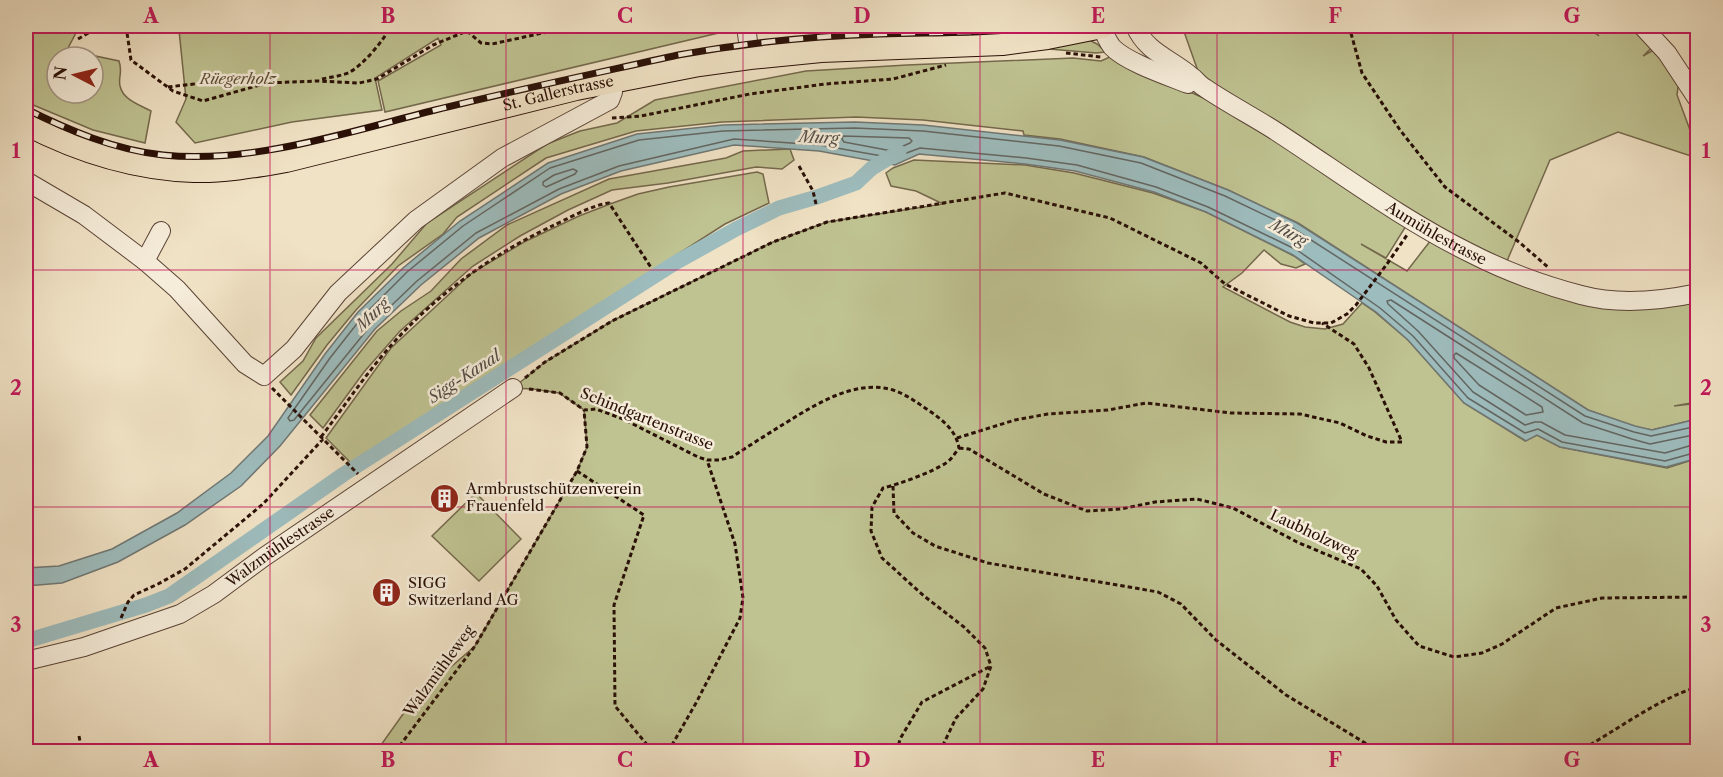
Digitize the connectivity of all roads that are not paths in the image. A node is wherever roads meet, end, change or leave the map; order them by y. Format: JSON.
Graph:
{"nodes":[{"id":1,"x":746,"y":26,"type":"edge"},
{"id":2,"x":1102,"y":26,"type":"edge"},
{"id":3,"x":1135,"y":26,"type":"edge"},
{"id":4,"x":1642,"y":26,"type":"edge"},
{"id":5,"x":750,"y":57,"type":"junction"},
{"id":6,"x":612,"y":80,"type":"junction"},
{"id":7,"x":1202,"y":87,"type":"junction"},
{"id":8,"x":1698,"y":100,"type":"edge"},
{"id":9,"x":26,"y":123,"type":"edge"},
{"id":10,"x":26,"y":181,"type":"edge"},
{"id":11,"x":161,"y":231,"type":"dead end"},
{"id":12,"x":146,"y":261,"type":"junction"},
{"id":13,"x":1698,"y":293,"type":"edge"},
{"id":14,"x":513,"y":388,"type":"road end"},
{"id":15,"x":26,"y":661,"type":"edge"}],
"edges":[{"from":1,"to":5,"type":"street"},
{"from":2,"to":5,"type":"main road","name":"St. Gallerstrasse"},
{"from":2,"to":7,"type":"street","name":"Aumühlestrasse"},
{"from":3,"to":7,"type":"street","name":"Aumühlestrasse"},
{"from":4,"to":8,"type":"street"},
{"from":5,"to":6,"type":"main road","name":"St. Gallerstrasse"},
{"from":6,"to":9,"type":"main road","name":"St. Gallerstrasse"},
{"from":6,"to":12,"type":"street"},
{"from":7,"to":13,"type":"street","name":"Aumühlestrasse"},
{"from":10,"to":12,"type":"street"},
{"from":11,"to":12,"type":"street"},
{"from":14,"to":15,"type":"street","name":"Walzmühlestrasse"}]}
